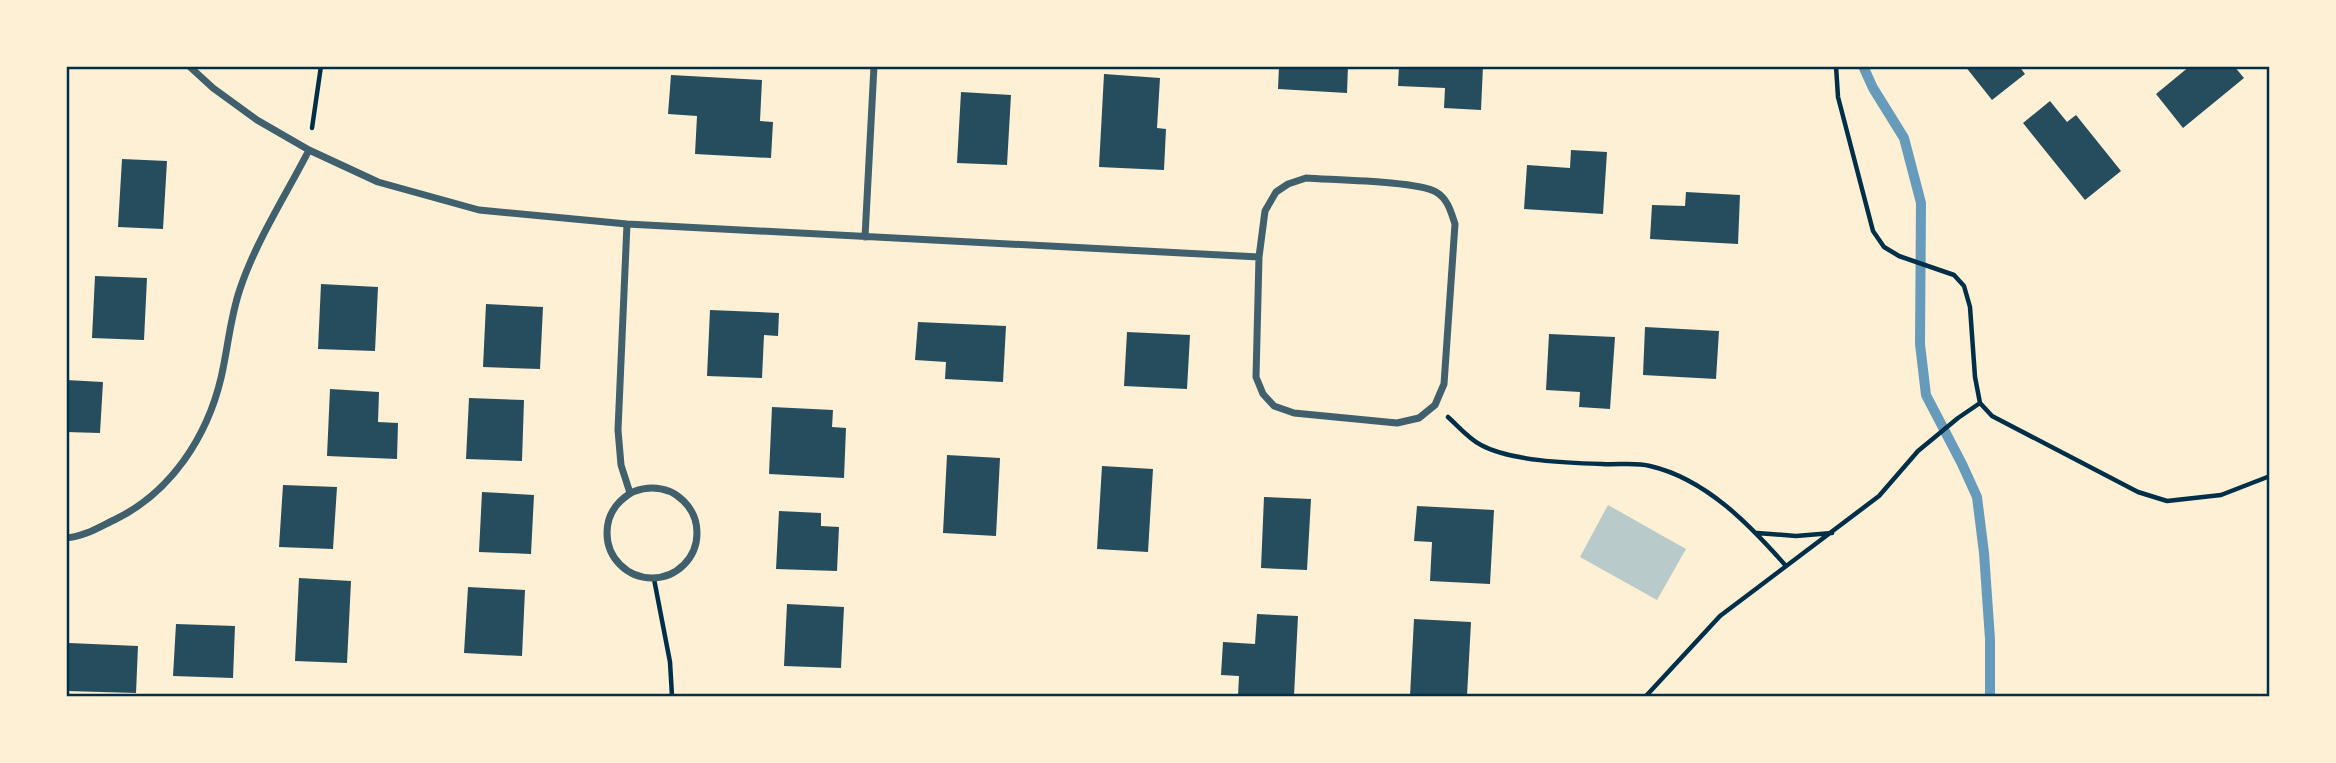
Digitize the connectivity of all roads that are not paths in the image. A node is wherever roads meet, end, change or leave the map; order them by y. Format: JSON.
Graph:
{"nodes":[{"id":1,"x":189,"y":66,"type":"edge"},
{"id":2,"x":874,"y":66,"type":"edge"},
{"id":3,"x":309,"y":150,"type":"junction"},
{"id":4,"x":627,"y":224,"type":"junction"},
{"id":5,"x":865,"y":237,"type":"junction"},
{"id":6,"x":1259,"y":257,"type":"junction"},
{"id":7,"x":630,"y":493,"type":"junction"},
{"id":8,"x":66,"y":538,"type":"edge"}],
"edges":[{"from":1,"to":3,"type":"street"},
{"from":2,"to":5,"type":"street"},
{"from":3,"to":4,"type":"street"},
{"from":3,"to":8,"type":"street"},
{"from":4,"to":5,"type":"street"},
{"from":4,"to":7,"type":"street"},
{"from":5,"to":6,"type":"street"},
{"from":6,"to":6,"type":"street"},
{"from":7,"to":7,"type":"street"}]}
